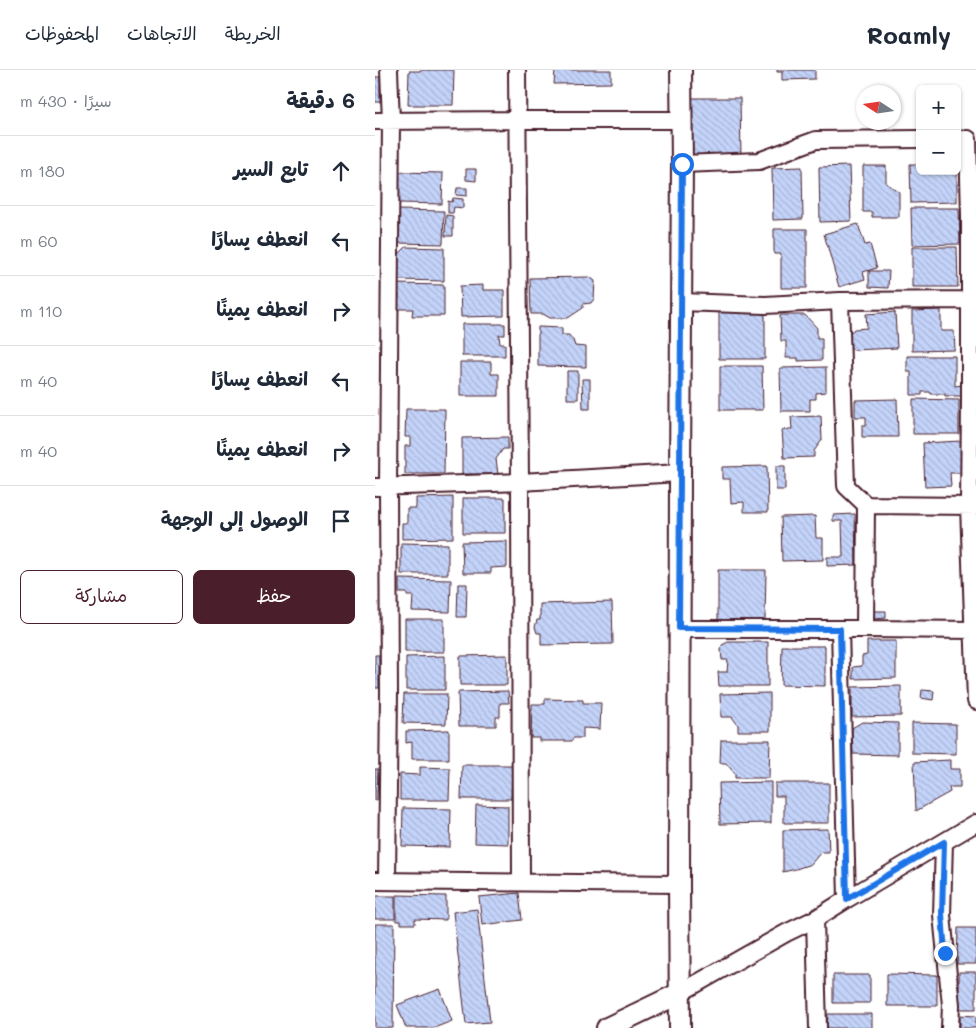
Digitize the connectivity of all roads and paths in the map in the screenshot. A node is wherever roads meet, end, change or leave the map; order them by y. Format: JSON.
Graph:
{"nodes":[{"id":1,"x":389,"y":70,"type":"edge"},
{"id":2,"x":517,"y":70,"type":"edge"},
{"id":3,"x":681,"y":70,"type":"edge"},
{"id":4,"x":517,"y":120,"type":"junction"},
{"id":5,"x":681,"y":120,"type":"junction"},
{"id":6,"x":383,"y":122,"type":"edge"},
{"id":7,"x":967,"y":138,"type":"edge"},
{"id":8,"x":916,"y":139,"type":"edge"},
{"id":9,"x":682,"y":164,"type":"junction"},
{"id":10,"x":973,"y":300,"type":"edge"},
{"id":11,"x":840,"y":301,"type":"junction"},
{"id":12,"x":681,"y":302,"type":"junction"},
{"id":13,"x":679,"y":473,"type":"junction"},
{"id":14,"x":520,"y":482,"type":"junction"},
{"id":15,"x":382,"y":486,"type":"edge"},
{"id":16,"x":866,"y":504,"type":"junction"},
{"id":17,"x":972,"y":506,"type":"edge"},
{"id":18,"x":679,"y":628,"type":"junction"},
{"id":19,"x":840,"y":629,"type":"junction"},
{"id":20,"x":865,"y":630,"type":"junction"},
{"id":21,"x":975,"y":630,"type":"edge"},
{"id":22,"x":976,"y":701,"type":"edge"},
{"id":23,"x":976,"y":823,"type":"edge"},
{"id":24,"x":944,"y":842,"type":"junction"},
{"id":25,"x":381,"y":881,"type":"edge"},
{"id":26,"x":521,"y":882,"type":"junction"},
{"id":27,"x":679,"y":884,"type":"junction"},
{"id":28,"x":847,"y":899,"type":"junction"},
{"id":29,"x":815,"y":919,"type":"junction"},
{"id":30,"x":680,"y":993,"type":"junction"},
{"id":31,"x":607,"y":1028,"type":"edge"},
{"id":32,"x":680,"y":1028,"type":"edge"},
{"id":33,"x":819,"y":1028,"type":"edge"},
{"id":34,"x":950,"y":1028,"type":"edge"}],
"edges":[{"from":1,"to":6,"type":"street"},
{"from":2,"to":4,"type":"street"},
{"from":3,"to":5,"type":"street"},
{"from":4,"to":5,"type":"street"},
{"from":4,"to":6,"type":"street"},
{"from":4,"to":14,"type":"street"},
{"from":5,"to":9,"type":"street"},
{"from":6,"to":15,"type":"street"},
{"from":7,"to":10,"type":"street"},
{"from":8,"to":9,"type":"street"},
{"from":9,"to":12,"type":"street"},
{"from":10,"to":11,"type":"street"},
{"from":10,"to":17,"type":"street"},
{"from":11,"to":12,"type":"street"},
{"from":11,"to":16,"type":"street"},
{"from":12,"to":13,"type":"street"},
{"from":13,"to":14,"type":"street"},
{"from":13,"to":18,"type":"street"},
{"from":14,"to":15,"type":"street"},
{"from":14,"to":26,"type":"street"},
{"from":15,"to":25,"type":"street"},
{"from":16,"to":17,"type":"street"},
{"from":16,"to":20,"type":"street"},
{"from":17,"to":21,"type":"street"},
{"from":18,"to":19,"type":"street"},
{"from":18,"to":27,"type":"street"},
{"from":19,"to":20,"type":"street"},
{"from":19,"to":28,"type":"street"},
{"from":20,"to":21,"type":"street"},
{"from":21,"to":22,"type":"street"},
{"from":23,"to":24,"type":"street"},
{"from":24,"to":28,"type":"street"},
{"from":24,"to":34,"type":"street"},
{"from":25,"to":26,"type":"street"},
{"from":26,"to":27,"type":"street"},
{"from":27,"to":30,"type":"street"},
{"from":28,"to":29,"type":"street"},
{"from":29,"to":30,"type":"street"},
{"from":29,"to":33,"type":"street"},
{"from":30,"to":31,"type":"street"},
{"from":30,"to":32,"type":"street"}]}
